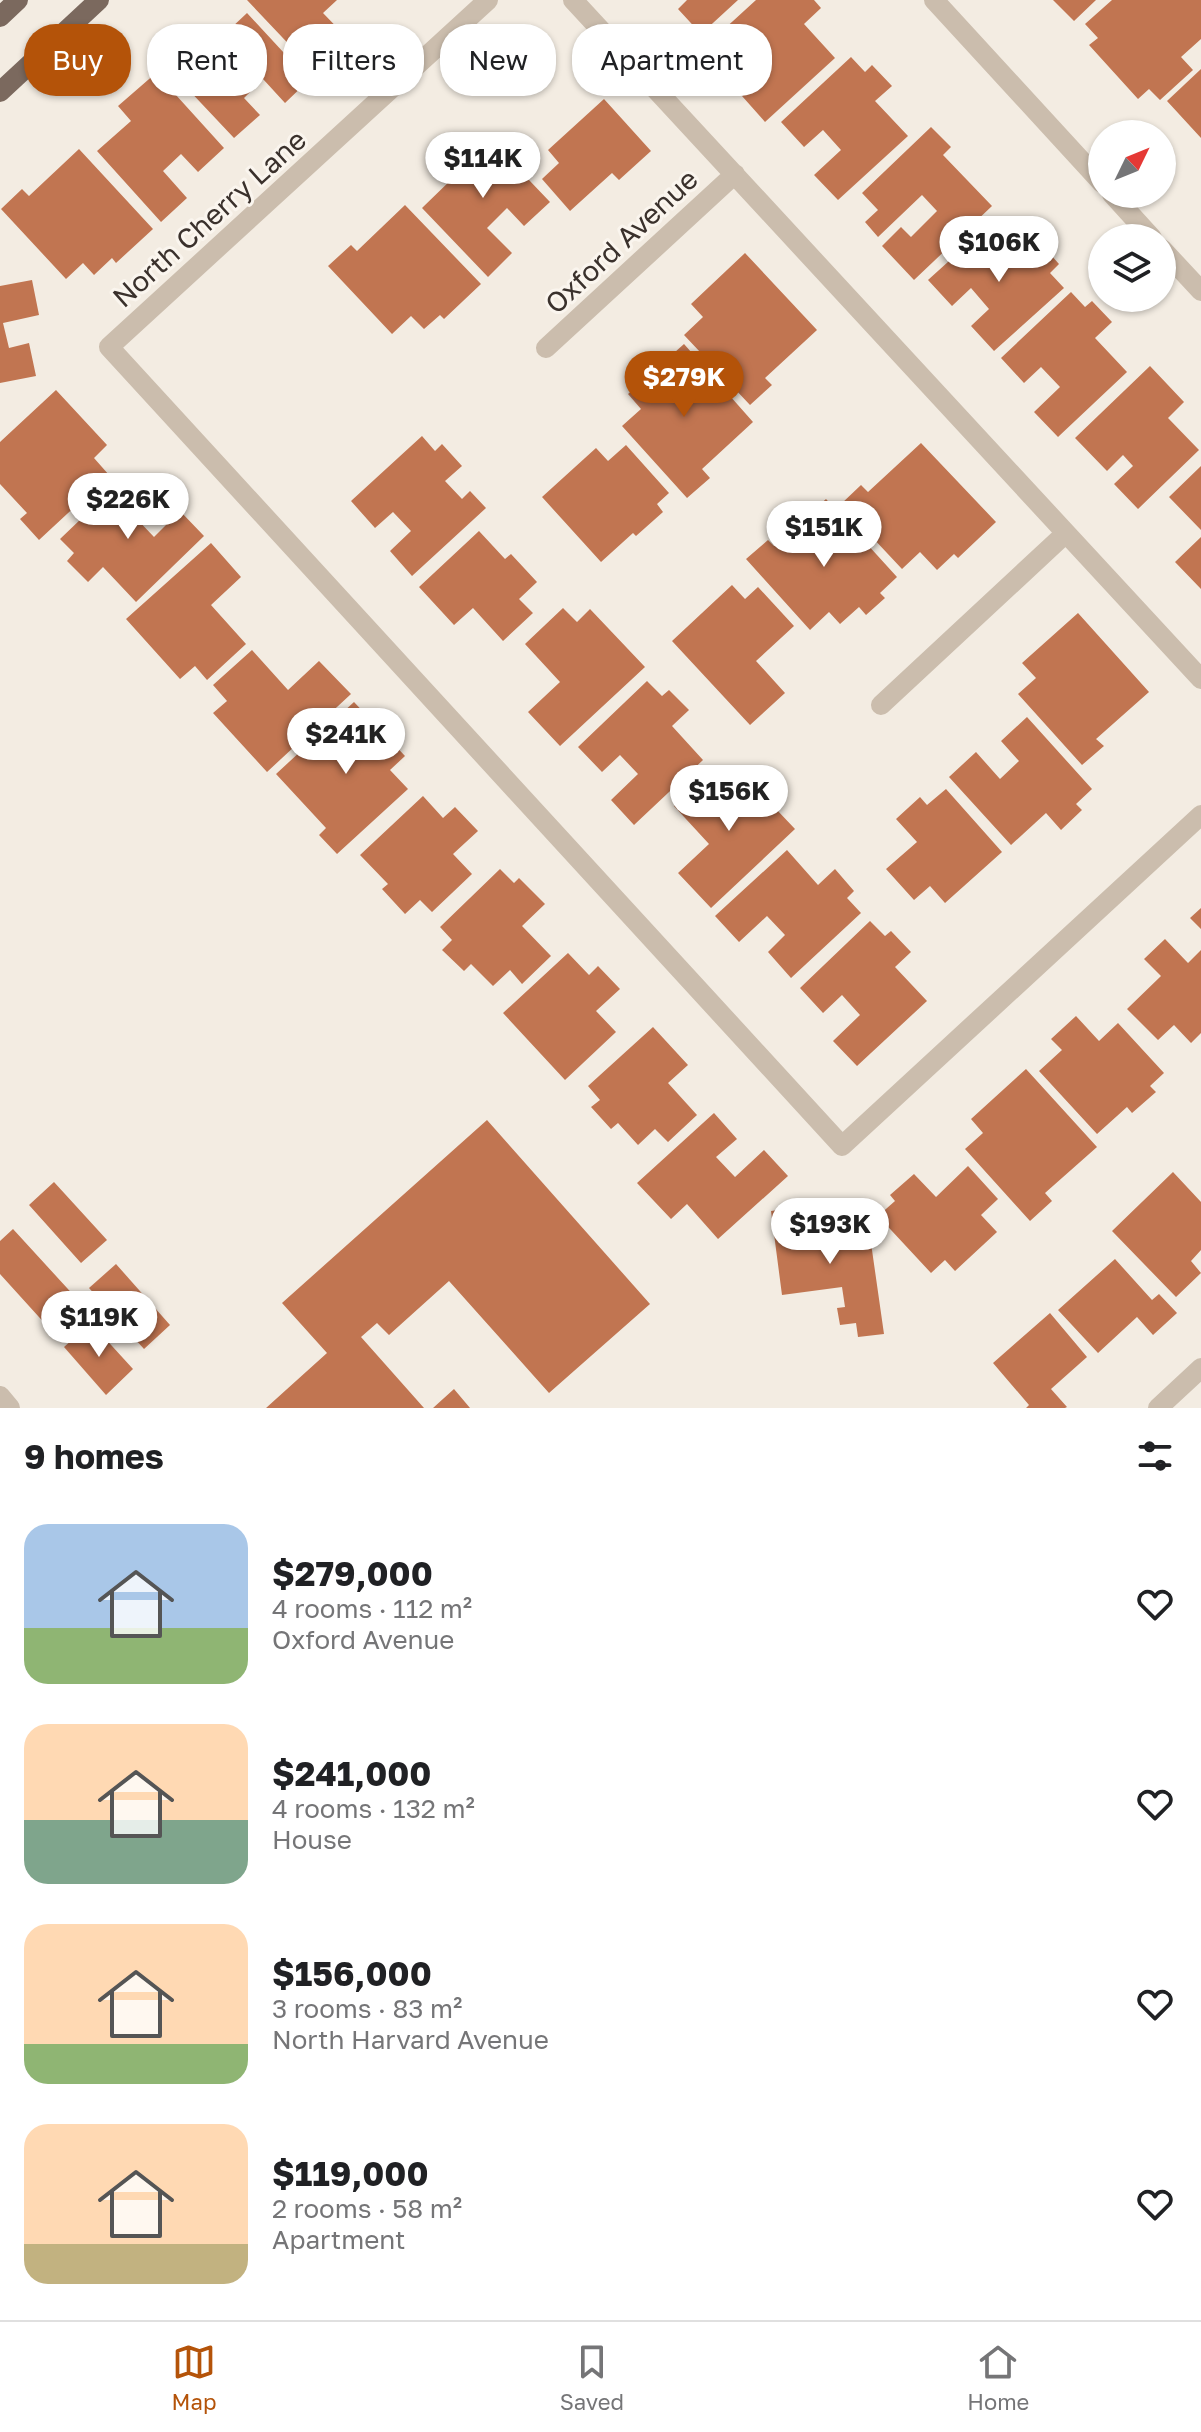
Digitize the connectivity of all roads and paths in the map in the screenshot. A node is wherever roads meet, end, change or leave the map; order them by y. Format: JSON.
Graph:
{"nodes":[{"id":1,"x":18,"y":0,"type":"edge"},
{"id":2,"x":99,"y":0,"type":"edge"},
{"id":3,"x":488,"y":0,"type":"edge"},
{"id":4,"x":573,"y":0,"type":"edge"},
{"id":5,"x":934,"y":0,"type":"edge"},
{"id":6,"x":0,"y":17,"type":"edge"},
{"id":7,"x":0,"y":92,"type":"edge"},
{"id":8,"x":1088,"y":168,"type":"edge"},
{"id":9,"x":735,"y":174,"type":"junction"},
{"id":10,"x":1125,"y":208,"type":"edge"},
{"id":11,"x":1139,"y":224,"type":"edge"},
{"id":12,"x":1176,"y":264,"type":"edge"},
{"id":13,"x":1201,"y":291,"type":"edge"},
{"id":14,"x":546,"y":348,"type":"dead end"},
{"id":15,"x":1066,"y":533,"type":"junction"},
{"id":16,"x":1201,"y":679,"type":"edge"},
{"id":17,"x":881,"y":705,"type":"dead end"},
{"id":18,"x":1201,"y":815,"type":"edge"},
{"id":19,"x":1201,"y":1368,"type":"edge"},
{"id":20,"x":0,"y":1396,"type":"edge"},
{"id":21,"x":10,"y":1408,"type":"edge"},
{"id":22,"x":1158,"y":1408,"type":"edge"}],
"edges":[{"from":1,"to":6,"type":"main road"},
{"from":2,"to":7,"type":"main road"},
{"from":3,"to":18,"type":"street","name":"North Cherry Lane"},
{"from":4,"to":9,"type":"street"},
{"from":5,"to":8,"type":"street"},
{"from":9,"to":14,"type":"street","name":"Oxford Avenue"},
{"from":9,"to":15,"type":"street"},
{"from":10,"to":11,"type":"street"},
{"from":12,"to":13,"type":"street"},
{"from":15,"to":16,"type":"street"},
{"from":15,"to":17,"type":"street"},
{"from":19,"to":22,"type":"street"},
{"from":20,"to":21,"type":"street"}]}
